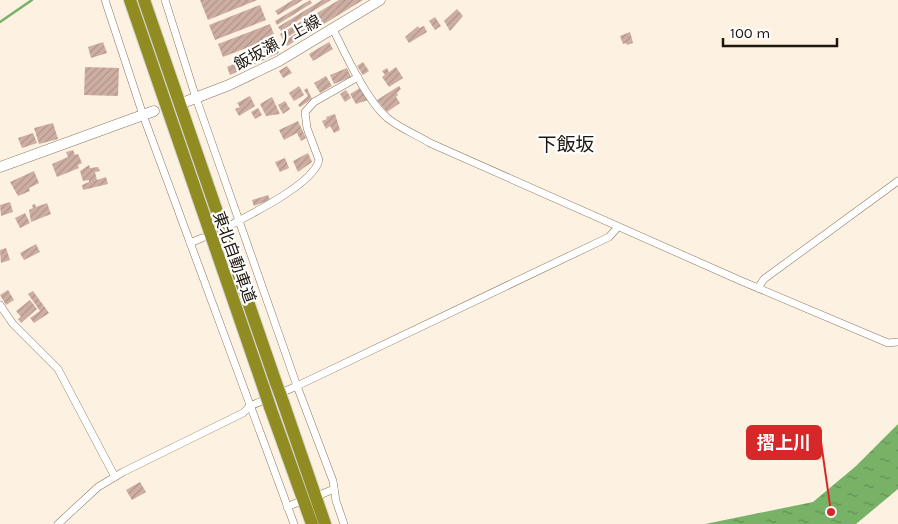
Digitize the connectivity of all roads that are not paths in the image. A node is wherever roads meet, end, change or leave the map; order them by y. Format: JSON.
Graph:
{"nodes":[{"id":1,"x":105,"y":0,"type":"edge"},
{"id":2,"x":130,"y":0,"type":"edge"},
{"id":3,"x":144,"y":0,"type":"edge"},
{"id":4,"x":165,"y":0,"type":"edge"},
{"id":5,"x":377,"y":1,"type":"edge"},
{"id":6,"x":333,"y":29,"type":"junction"},
{"id":7,"x":358,"y":77,"type":"junction"},
{"id":8,"x":196,"y":98,"type":"junction"},
{"id":9,"x":185,"y":102,"type":"dead end"},
{"id":10,"x":154,"y":111,"type":"dead end"},
{"id":11,"x":143,"y":115,"type":"junction"},
{"id":12,"x":0,"y":167,"type":"edge"},
{"id":13,"x":898,"y":181,"type":"edge"},
{"id":14,"x":240,"y":220,"type":"junction"},
{"id":15,"x":227,"y":227,"type":"dead end"},
{"id":16,"x":618,"y":227,"type":"junction"},
{"id":17,"x":202,"y":238,"type":"dead end"},
{"id":18,"x":190,"y":243,"type":"junction"},
{"id":19,"x":758,"y":288,"type":"junction"},
{"id":20,"x":0,"y":305,"type":"edge"},
{"id":21,"x":898,"y":342,"type":"edge"},
{"id":22,"x":270,"y":386,"type":"junction"},
{"id":23,"x":297,"y":386,"type":"junction"},
{"id":24,"x":250,"y":406,"type":"junction"},
{"id":25,"x":114,"y":477,"type":"junction"},
{"id":26,"x":334,"y":489,"type":"junction"},
{"id":27,"x":322,"y":494,"type":"dead end"},
{"id":28,"x":296,"y":503,"type":"dead end"},
{"id":29,"x":287,"y":507,"type":"junction"},
{"id":30,"x":58,"y":524,"type":"edge"},
{"id":31,"x":294,"y":524,"type":"edge"},
{"id":32,"x":312,"y":524,"type":"edge"},
{"id":33,"x":326,"y":524,"type":"edge"},
{"id":34,"x":344,"y":524,"type":"edge"}],
"edges":[{"from":1,"to":11,"type":"street"},
{"from":2,"to":22,"type":"highway","name":"東北自動車道"},
{"from":3,"to":22,"type":"highway","name":"東北自動車道"},
{"from":4,"to":8,"type":"street"},
{"from":5,"to":6,"type":"main road","name":"飯坂瀬ノ上線"},
{"from":6,"to":7,"type":"street"},
{"from":6,"to":8,"type":"main road","name":"飯坂瀬ノ上線"},
{"from":7,"to":14,"type":"street"},
{"from":7,"to":16,"type":"street"},
{"from":8,"to":9,"type":"main road","name":"飯坂瀬ノ上線"},
{"from":8,"to":14,"type":"street"},
{"from":10,"to":11,"type":"main road"},
{"from":11,"to":12,"type":"main road"},
{"from":11,"to":18,"type":"street"},
{"from":13,"to":19,"type":"street"},
{"from":14,"to":15,"type":"street"},
{"from":14,"to":23,"type":"street"},
{"from":16,"to":19,"type":"street"},
{"from":16,"to":23,"type":"street"},
{"from":17,"to":18,"type":"street"},
{"from":18,"to":24,"type":"street"},
{"from":19,"to":21,"type":"street"},
{"from":20,"to":25,"type":"street"},
{"from":22,"to":32,"type":"highway","name":"東北自動車道","bridge":true},
{"from":22,"to":33,"type":"highway","name":"東北自動車道","bridge":true},
{"from":23,"to":24,"type":"street"},
{"from":23,"to":26,"type":"street"},
{"from":24,"to":25,"type":"street"},
{"from":24,"to":29,"type":"street"},
{"from":25,"to":30,"type":"street"},
{"from":26,"to":27,"type":"street"},
{"from":26,"to":34,"type":"street"},
{"from":28,"to":29,"type":"street"},
{"from":29,"to":31,"type":"street"}]}
